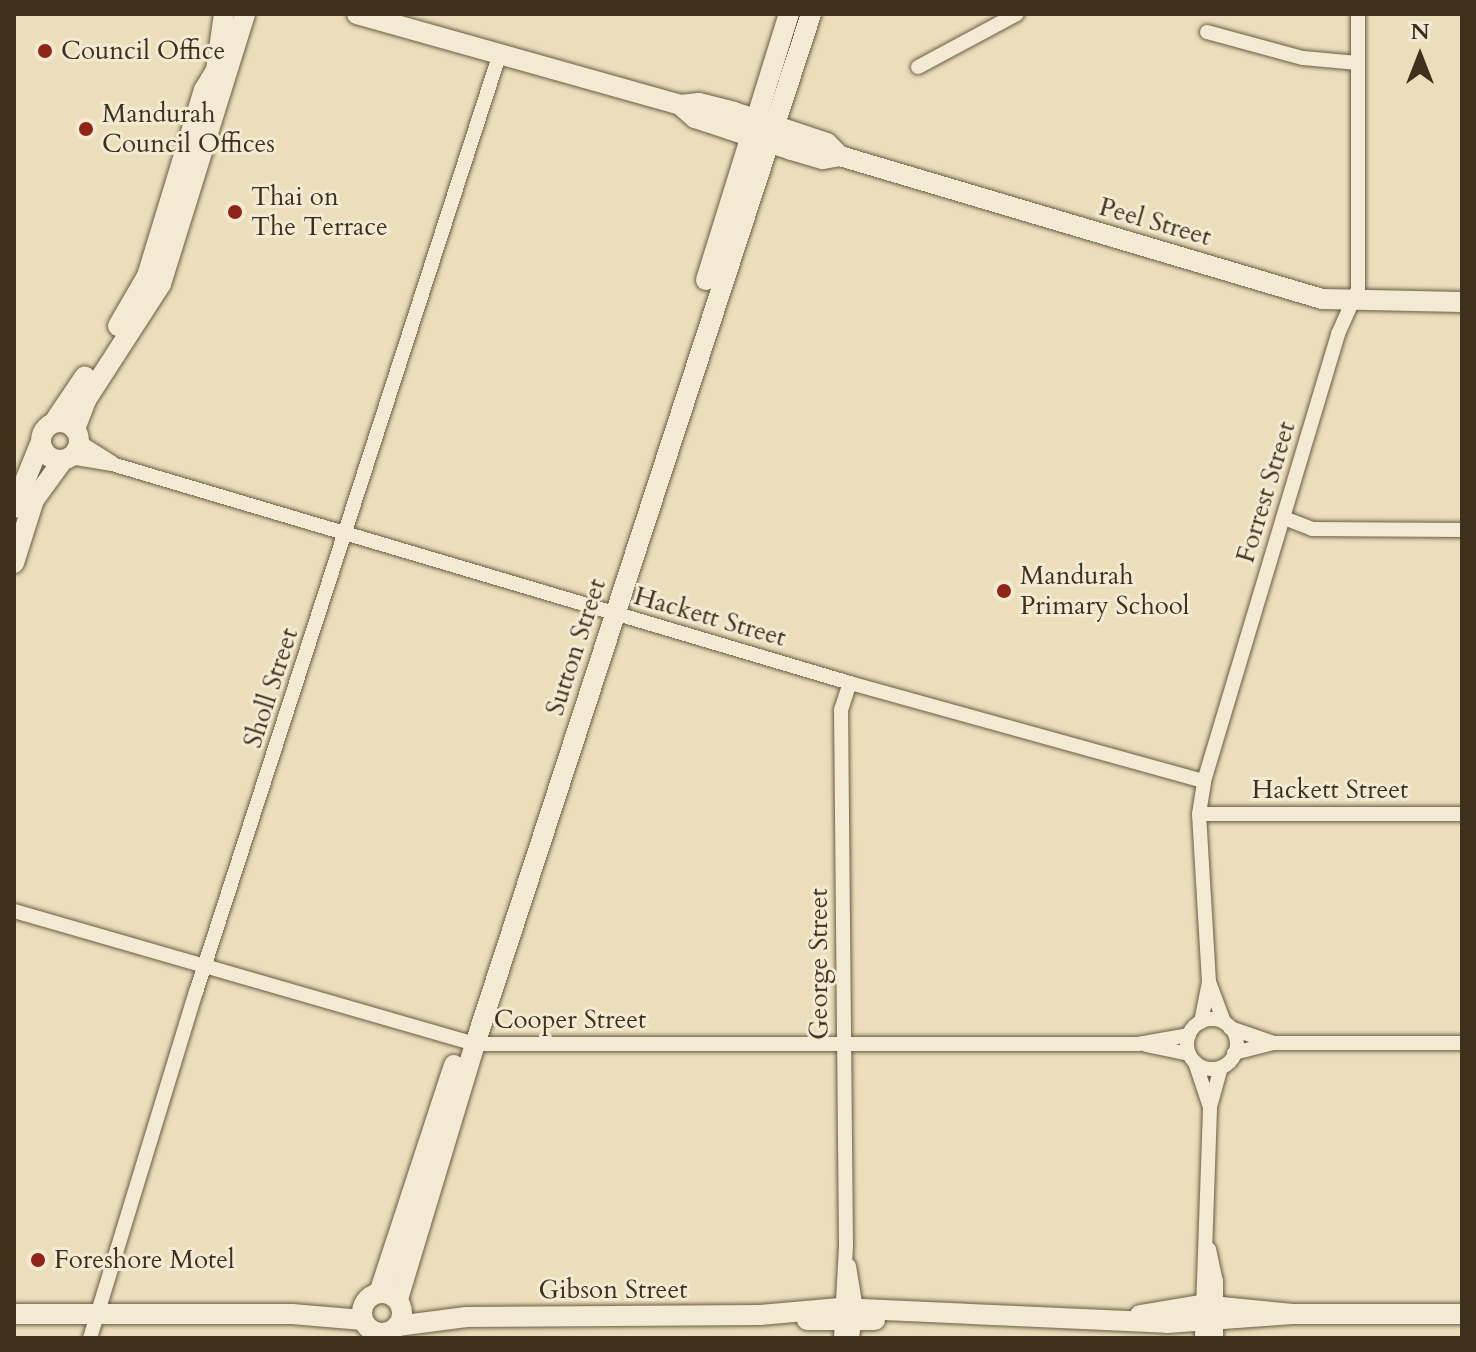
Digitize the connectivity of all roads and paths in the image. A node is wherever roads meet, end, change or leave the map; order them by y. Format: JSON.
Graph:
{"nodes":[{"id":1,"x":224,"y":14,"type":"edge"},
{"id":2,"x":245,"y":14,"type":"edge"},
{"id":3,"x":357,"y":14,"type":"edge"},
{"id":4,"x":789,"y":14,"type":"edge"},
{"id":5,"x":811,"y":14,"type":"edge"},
{"id":6,"x":1017,"y":14,"type":"edge"},
{"id":7,"x":1358,"y":14,"type":"edge"},
{"id":8,"x":380,"y":17,"type":"edge"},
{"id":9,"x":1207,"y":32,"type":"dead end"},
{"id":10,"x":500,"y":53,"type":"junction"},
{"id":11,"x":1358,"y":63,"type":"junction"},
{"id":12,"x":918,"y":67,"type":"dead end"},
{"id":13,"x":762,"y":131,"type":"junction"},
{"id":14,"x":1462,"y":302,"type":"edge"},
{"id":15,"x":1353,"y":303,"type":"junction"},
{"id":16,"x":54,"y":422,"type":"junction"},
{"id":17,"x":40,"y":444,"type":"junction"},
{"id":18,"x":72,"y":447,"type":"junction"},
{"id":19,"x":14,"y":508,"type":"edge"},
{"id":20,"x":1284,"y":518,"type":"junction"},
{"id":21,"x":1462,"y":530,"type":"edge"},
{"id":22,"x":347,"y":534,"type":"junction"},
{"id":23,"x":14,"y":563,"type":"edge"},
{"id":24,"x":608,"y":612,"type":"junction"},
{"id":25,"x":850,"y":683,"type":"junction"},
{"id":26,"x":1204,"y":781,"type":"junction"},
{"id":27,"x":1199,"y":814,"type":"junction"},
{"id":28,"x":1462,"y":814,"type":"edge"},
{"id":29,"x":16,"y":912,"type":"edge"},
{"id":30,"x":204,"y":967,"type":"junction"},
{"id":31,"x":1209,"y":982,"type":"junction"},
{"id":32,"x":1201,"y":1022,"type":"junction"},
{"id":33,"x":1227,"y":1025,"type":"junction"},
{"id":34,"x":1189,"y":1035,"type":"junction"},
{"id":35,"x":468,"y":1042,"type":"junction"},
{"id":36,"x":843,"y":1043,"type":"junction"},
{"id":37,"x":1274,"y":1043,"type":"junction"},
{"id":38,"x":1462,"y":1043,"type":"edge"},
{"id":39,"x":1138,"y":1044,"type":"junction"},
{"id":40,"x":1234,"y":1053,"type":"junction"},
{"id":41,"x":1192,"y":1058,"type":"junction"},
{"id":42,"x":1221,"y":1067,"type":"junction"},
{"id":43,"x":1210,"y":1107,"type":"junction"},
{"id":44,"x":376,"y":1312,"type":"edge"},
{"id":45,"x":14,"y":1314,"type":"edge"},
{"id":46,"x":96,"y":1314,"type":"junction"},
{"id":47,"x":1462,"y":1314,"type":"edge"},
{"id":48,"x":466,"y":1317,"type":"junction"},
{"id":49,"x":1209,"y":1322,"type":"edge"},
{"id":50,"x":847,"y":1323,"type":"edge"},
{"id":51,"x":390,"y":1332,"type":"edge"},
{"id":52,"x":90,"y":1338,"type":"edge"}],
"edges":[{"from":1,"to":16,"type":"street"},
{"from":2,"to":18,"type":"street"},
{"from":3,"to":8,"type":"street","name":"Peel Street"},
{"from":4,"to":13,"type":"street","name":"Sutton Street"},
{"from":5,"to":13,"type":"street","name":"Sutton Street"},
{"from":6,"to":12,"type":"street"},
{"from":7,"to":11,"type":"street","name":"Forrest Street"},
{"from":8,"to":10,"type":"street","name":"Peel Street"},
{"from":9,"to":11,"type":"street"},
{"from":10,"to":13,"type":"street","name":"Peel Street"},
{"from":10,"to":22,"type":"street","name":"Sholl Street"},
{"from":11,"to":15,"type":"street","name":"Forrest Street"},
{"from":13,"to":15,"type":"street","name":"Peel Street"},
{"from":13,"to":24,"type":"street","name":"Sutton Street"},
{"from":14,"to":15,"type":"street","name":"Peel Street"},
{"from":15,"to":20,"type":"street","name":"Forrest Street"},
{"from":16,"to":17,"type":"street"},
{"from":16,"to":18,"type":"street"},
{"from":17,"to":18,"type":"street"},
{"from":17,"to":19,"type":"street"},
{"from":18,"to":22,"type":"street","name":"Hackett Street"},
{"from":18,"to":23,"type":"street"},
{"from":20,"to":21,"type":"street"},
{"from":20,"to":26,"type":"street","name":"Forrest Street"},
{"from":22,"to":24,"type":"street","name":"Hackett Street"},
{"from":22,"to":30,"type":"street","name":"Sholl Street"},
{"from":24,"to":25,"type":"street","name":"Hackett Street"},
{"from":24,"to":35,"type":"street","name":"Sutton Street"},
{"from":25,"to":26,"type":"street","name":"Hackett Street"},
{"from":25,"to":36,"type":"street","name":"George Street"},
{"from":26,"to":27,"type":"street","name":"Forrest Street"},
{"from":27,"to":28,"type":"street","name":"Hackett Street"},
{"from":27,"to":31,"type":"street","name":"Forrest Street"},
{"from":29,"to":30,"type":"street","name":"Cooper Street"},
{"from":30,"to":35,"type":"street","name":"Cooper Street"},
{"from":30,"to":46,"type":"street","name":"Sholl Street"},
{"from":31,"to":32,"type":"street","name":"Forrest Street"},
{"from":31,"to":33,"type":"street","name":"Forrest Street"},
{"from":32,"to":33,"type":"street"},
{"from":32,"to":34,"type":"street"},
{"from":33,"to":37,"type":"street"},
{"from":33,"to":40,"type":"street"},
{"from":34,"to":39,"type":"street","name":"Cooper Street"},
{"from":34,"to":41,"type":"street"},
{"from":35,"to":36,"type":"street","name":"Cooper Street"},
{"from":35,"to":44,"type":"street","name":"Sutton Street"},
{"from":36,"to":39,"type":"street","name":"Cooper Street"},
{"from":36,"to":50,"type":"street","name":"George Street"},
{"from":37,"to":38,"type":"street"},
{"from":37,"to":40,"type":"street"},
{"from":39,"to":41,"type":"street","name":"Cooper Street"},
{"from":40,"to":42,"type":"street"},
{"from":41,"to":42,"type":"street"},
{"from":41,"to":43,"type":"street"},
{"from":42,"to":43,"type":"street"},
{"from":43,"to":49,"type":"street"},
{"from":44,"to":46,"type":"street","name":"Gibson Street"},
{"from":44,"to":48,"type":"street","name":"Gibson Street"},
{"from":44,"to":51,"type":"street","name":"Sutton Street"},
{"from":44,"to":51,"type":"street"},
{"from":45,"to":46,"type":"street","name":"Gibson Street"},
{"from":46,"to":52,"type":"street","name":"Sholl Street"},
{"from":47,"to":49,"type":"street","name":"Gibson Street"},
{"from":48,"to":50,"type":"street","name":"Gibson Street"},
{"from":48,"to":51,"type":"street","name":"Gibson Street"},
{"from":49,"to":50,"type":"street","name":"Gibson Street"}]}
